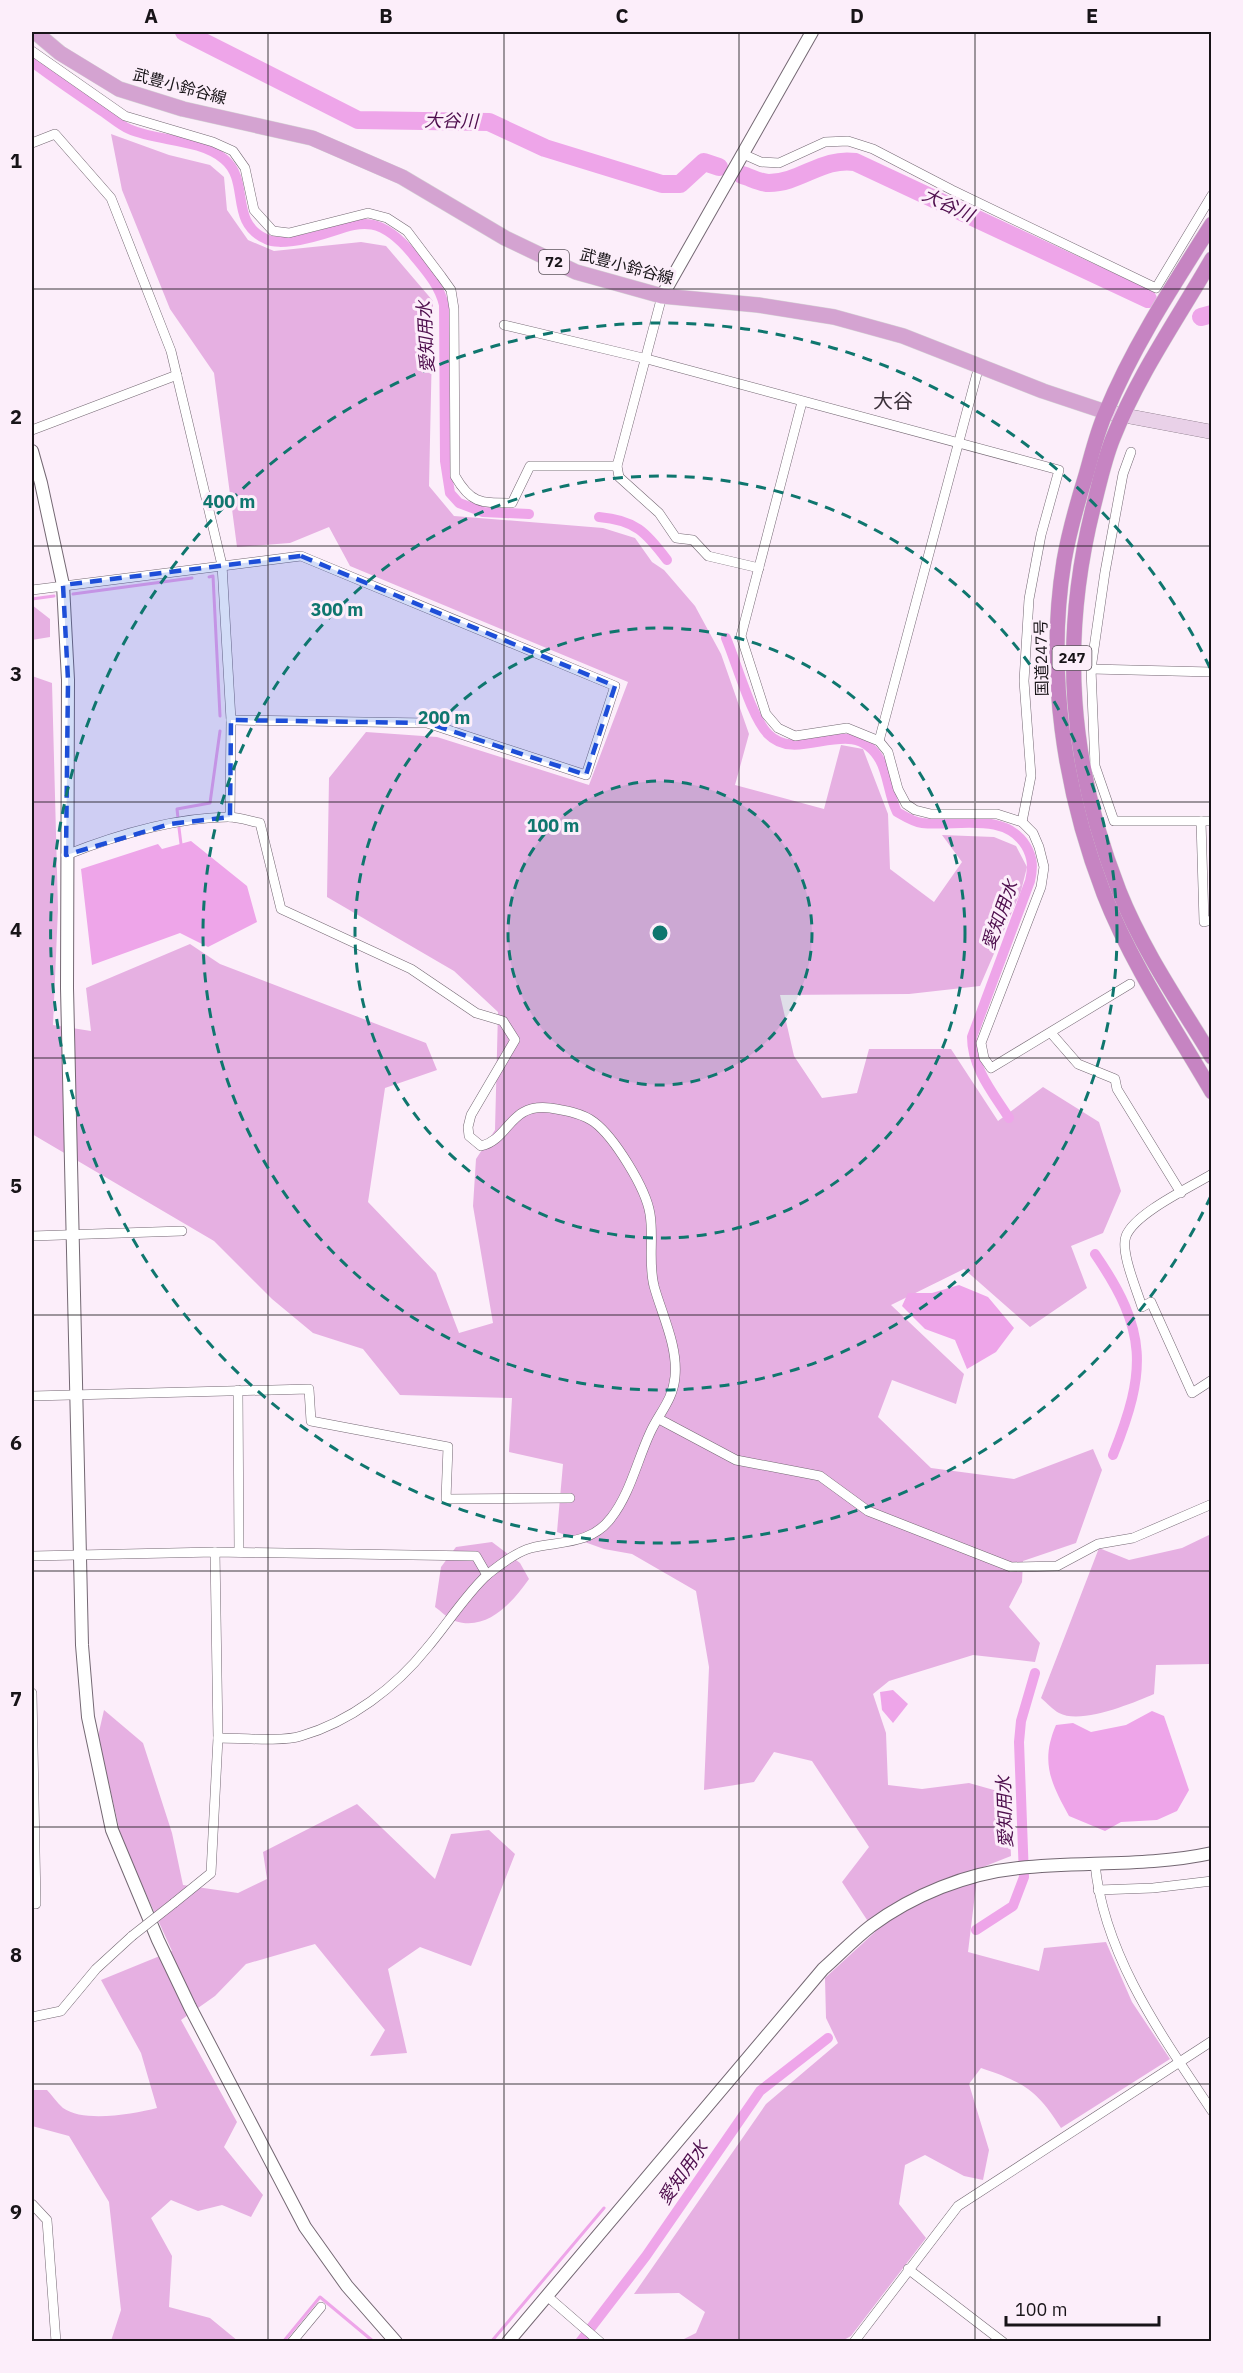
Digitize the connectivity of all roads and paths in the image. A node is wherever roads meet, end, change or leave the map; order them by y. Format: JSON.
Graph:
{"nodes":[{"id":1,"x":35,"y":32,"type":"edge"},
{"id":2,"x":812,"y":32,"type":"edge"},
{"id":3,"x":32,"y":51,"type":"edge"},
{"id":4,"x":32,"y":143,"type":"edge"},
{"id":5,"x":743,"y":154,"type":"junction"},
{"id":6,"x":1212,"y":195,"type":"edge"},
{"id":7,"x":1212,"y":224,"type":"edge"},
{"id":8,"x":1212,"y":259,"type":"edge"},
{"id":9,"x":662,"y":296,"type":"junction"},
{"id":10,"x":504,"y":325,"type":"dead end"},
{"id":11,"x":647,"y":359,"type":"junction"},
{"id":12,"x":980,"y":366,"type":"junction"},
{"id":13,"x":177,"y":375,"type":"junction"},
{"id":14,"x":802,"y":402,"type":"junction"},
{"id":15,"x":1106,"y":412,"type":"junction"},
{"id":16,"x":1124,"y":416,"type":"junction"},
{"id":17,"x":32,"y":430,"type":"edge"},
{"id":18,"x":1212,"y":432,"type":"edge"},
{"id":19,"x":960,"y":443,"type":"junction"},
{"id":20,"x":32,"y":451,"type":"edge"},
{"id":21,"x":1131,"y":452,"type":"dead end"},
{"id":22,"x":617,"y":466,"type":"junction"},
{"id":23,"x":222,"y":565,"type":"junction"},
{"id":24,"x":759,"y":568,"type":"junction"},
{"id":25,"x":63,"y":585,"type":"junction"},
{"id":26,"x":32,"y":590,"type":"edge"},
{"id":27,"x":1092,"y":669,"type":"junction"},
{"id":28,"x":1212,"y":672,"type":"edge"},
{"id":29,"x":231,"y":720,"type":"junction"},
{"id":30,"x":879,"y":741,"type":"junction"},
{"id":31,"x":230,"y":817,"type":"junction"},
{"id":32,"x":1201,"y":821,"type":"junction"},
{"id":33,"x":1212,"y":821,"type":"edge"},
{"id":34,"x":1022,"y":822,"type":"junction"},
{"id":35,"x":66,"y":855,"type":"junction"},
{"id":36,"x":1212,"y":920,"type":"edge"},
{"id":37,"x":1130,"y":984,"type":"dead end"},
{"id":38,"x":1051,"y":1032,"type":"junction"},
{"id":39,"x":1212,"y":1057,"type":"edge"},
{"id":40,"x":1212,"y":1092,"type":"edge"},
{"id":41,"x":1212,"y":1174,"type":"edge"},
{"id":42,"x":1182,"y":1192,"type":"junction"},
{"id":43,"x":182,"y":1231,"type":"dead end"},
{"id":44,"x":74,"y":1235,"type":"junction"},
{"id":45,"x":32,"y":1236,"type":"edge"},
{"id":46,"x":1212,"y":1380,"type":"edge"},
{"id":47,"x":238,"y":1390,"type":"junction"},
{"id":48,"x":32,"y":1396,"type":"edge"},
{"id":49,"x":77,"y":1396,"type":"junction"},
{"id":50,"x":658,"y":1419,"type":"junction"},
{"id":51,"x":570,"y":1498,"type":"dead end"},
{"id":52,"x":1212,"y":1503,"type":"edge"},
{"id":53,"x":215,"y":1552,"type":"junction"},
{"id":54,"x":239,"y":1552,"type":"junction"},
{"id":55,"x":80,"y":1555,"type":"junction"},
{"id":56,"x":32,"y":1556,"type":"edge"},
{"id":57,"x":487,"y":1575,"type":"junction"},
{"id":58,"x":32,"y":1693,"type":"edge"},
{"id":59,"x":32,"y":1731,"type":"edge"},
{"id":60,"x":218,"y":1738,"type":"junction"},
{"id":61,"x":1212,"y":1854,"type":"edge"},
{"id":62,"x":1095,"y":1864,"type":"junction"},
{"id":63,"x":1212,"y":1881,"type":"edge"},
{"id":64,"x":1098,"y":1890,"type":"junction"},
{"id":65,"x":32,"y":1904,"type":"edge"},
{"id":66,"x":44,"y":2016,"type":"junction"},
{"id":67,"x":32,"y":2017,"type":"edge"},
{"id":68,"x":32,"y":2023,"type":"edge"},
{"id":69,"x":1212,"y":2041,"type":"edge"},
{"id":70,"x":1179,"y":2061,"type":"junction"},
{"id":71,"x":1212,"y":2111,"type":"edge"},
{"id":72,"x":32,"y":2204,"type":"edge"},
{"id":73,"x":908,"y":2269,"type":"junction"},
{"id":74,"x":547,"y":2296,"type":"junction"},
{"id":75,"x":321,"y":2307,"type":"dead end"},
{"id":76,"x":598,"y":2340,"type":"edge"},
{"id":77,"x":56,"y":2342,"type":"edge"},
{"id":78,"x":292,"y":2342,"type":"edge"},
{"id":79,"x":396,"y":2342,"type":"edge"},
{"id":80,"x":507,"y":2342,"type":"edge"},
{"id":81,"x":854,"y":2342,"type":"edge"},
{"id":82,"x":1003,"y":2342,"type":"edge"}],
"edges":[{"from":1,"to":9,"type":"main road","name":"武豊小鈴谷線","number":"72"},
{"from":2,"to":5,"type":"street"},
{"from":3,"to":22,"type":"street"},
{"from":4,"to":13,"type":"street"},
{"from":5,"to":6,"type":"street"},
{"from":5,"to":9,"type":"street"},
{"from":7,"to":15,"type":"highway","name":"国道247号","number":"247"},
{"from":8,"to":16,"type":"highway","name":"国道247号","number":"247"},
{"from":9,"to":11,"type":"street"},
{"from":9,"to":12,"type":"main road","name":"武豊小鈴谷線","number":"72"},
{"from":10,"to":11,"type":"street"},
{"from":11,"to":14,"type":"street"},
{"from":11,"to":22,"type":"street"},
{"from":12,"to":15,"type":"main road","name":"武豊小鈴谷線","number":"72"},
{"from":12,"to":19,"type":"street"},
{"from":13,"to":17,"type":"street"},
{"from":13,"to":23,"type":"street"},
{"from":14,"to":19,"type":"street"},
{"from":14,"to":24,"type":"street"},
{"from":15,"to":16,"type":"main road"},
{"from":15,"to":40,"type":"highway","name":"国道247号","number":"247"},
{"from":16,"to":18,"type":"main road"},
{"from":16,"to":39,"type":"highway","name":"国道247号","number":"247"},
{"from":19,"to":30,"type":"street"},
{"from":19,"to":34,"type":"street"},
{"from":20,"to":25,"type":"street"},
{"from":21,"to":27,"type":"street"},
{"from":22,"to":24,"type":"street"},
{"from":23,"to":25,"type":"street"},
{"from":23,"to":29,"type":"street"},
{"from":23,"to":29,"type":"street"},
{"from":24,"to":30,"type":"street"},
{"from":25,"to":26,"type":"street"},
{"from":25,"to":35,"type":"street"},
{"from":27,"to":28,"type":"street"},
{"from":27,"to":32,"type":"street"},
{"from":29,"to":31,"type":"street"},
{"from":30,"to":34,"type":"street"},
{"from":31,"to":35,"type":"street"},
{"from":31,"to":50,"type":"street"},
{"from":32,"to":33,"type":"street"},
{"from":32,"to":36,"type":"street"},
{"from":34,"to":38,"type":"street"},
{"from":35,"to":44,"type":"street"},
{"from":37,"to":38,"type":"street"},
{"from":38,"to":42,"type":"street"},
{"from":41,"to":42,"type":"street"},
{"from":42,"to":46,"type":"street"},
{"from":43,"to":44,"type":"street"},
{"from":44,"to":45,"type":"street"},
{"from":44,"to":49,"type":"street"},
{"from":47,"to":49,"type":"street"},
{"from":47,"to":51,"type":"street"},
{"from":47,"to":54,"type":"street"},
{"from":48,"to":49,"type":"street"},
{"from":49,"to":55,"type":"street"},
{"from":50,"to":52,"type":"street"},
{"from":50,"to":57,"type":"street"},
{"from":53,"to":54,"type":"street"},
{"from":53,"to":55,"type":"street"},
{"from":53,"to":60,"type":"street"},
{"from":54,"to":57,"type":"street"},
{"from":55,"to":56,"type":"street"},
{"from":55,"to":79,"type":"street"},
{"from":57,"to":60,"type":"street"},
{"from":58,"to":59,"type":"street"},
{"from":59,"to":65,"type":"street"},
{"from":60,"to":66,"type":"street","bridge":true},
{"from":61,"to":62,"type":"street"},
{"from":62,"to":64,"type":"street"},
{"from":62,"to":74,"type":"street"},
{"from":63,"to":64,"type":"street"},
{"from":64,"to":70,"type":"street"},
{"from":66,"to":67,"type":"street"},
{"from":66,"to":68,"type":"street"},
{"from":69,"to":70,"type":"street"},
{"from":70,"to":71,"type":"street"},
{"from":70,"to":73,"type":"street"},
{"from":72,"to":77,"type":"street"},
{"from":73,"to":81,"type":"street"},
{"from":73,"to":82,"type":"street"},
{"from":74,"to":76,"type":"street"},
{"from":74,"to":80,"type":"street"},
{"from":75,"to":78,"type":"street"}]}
